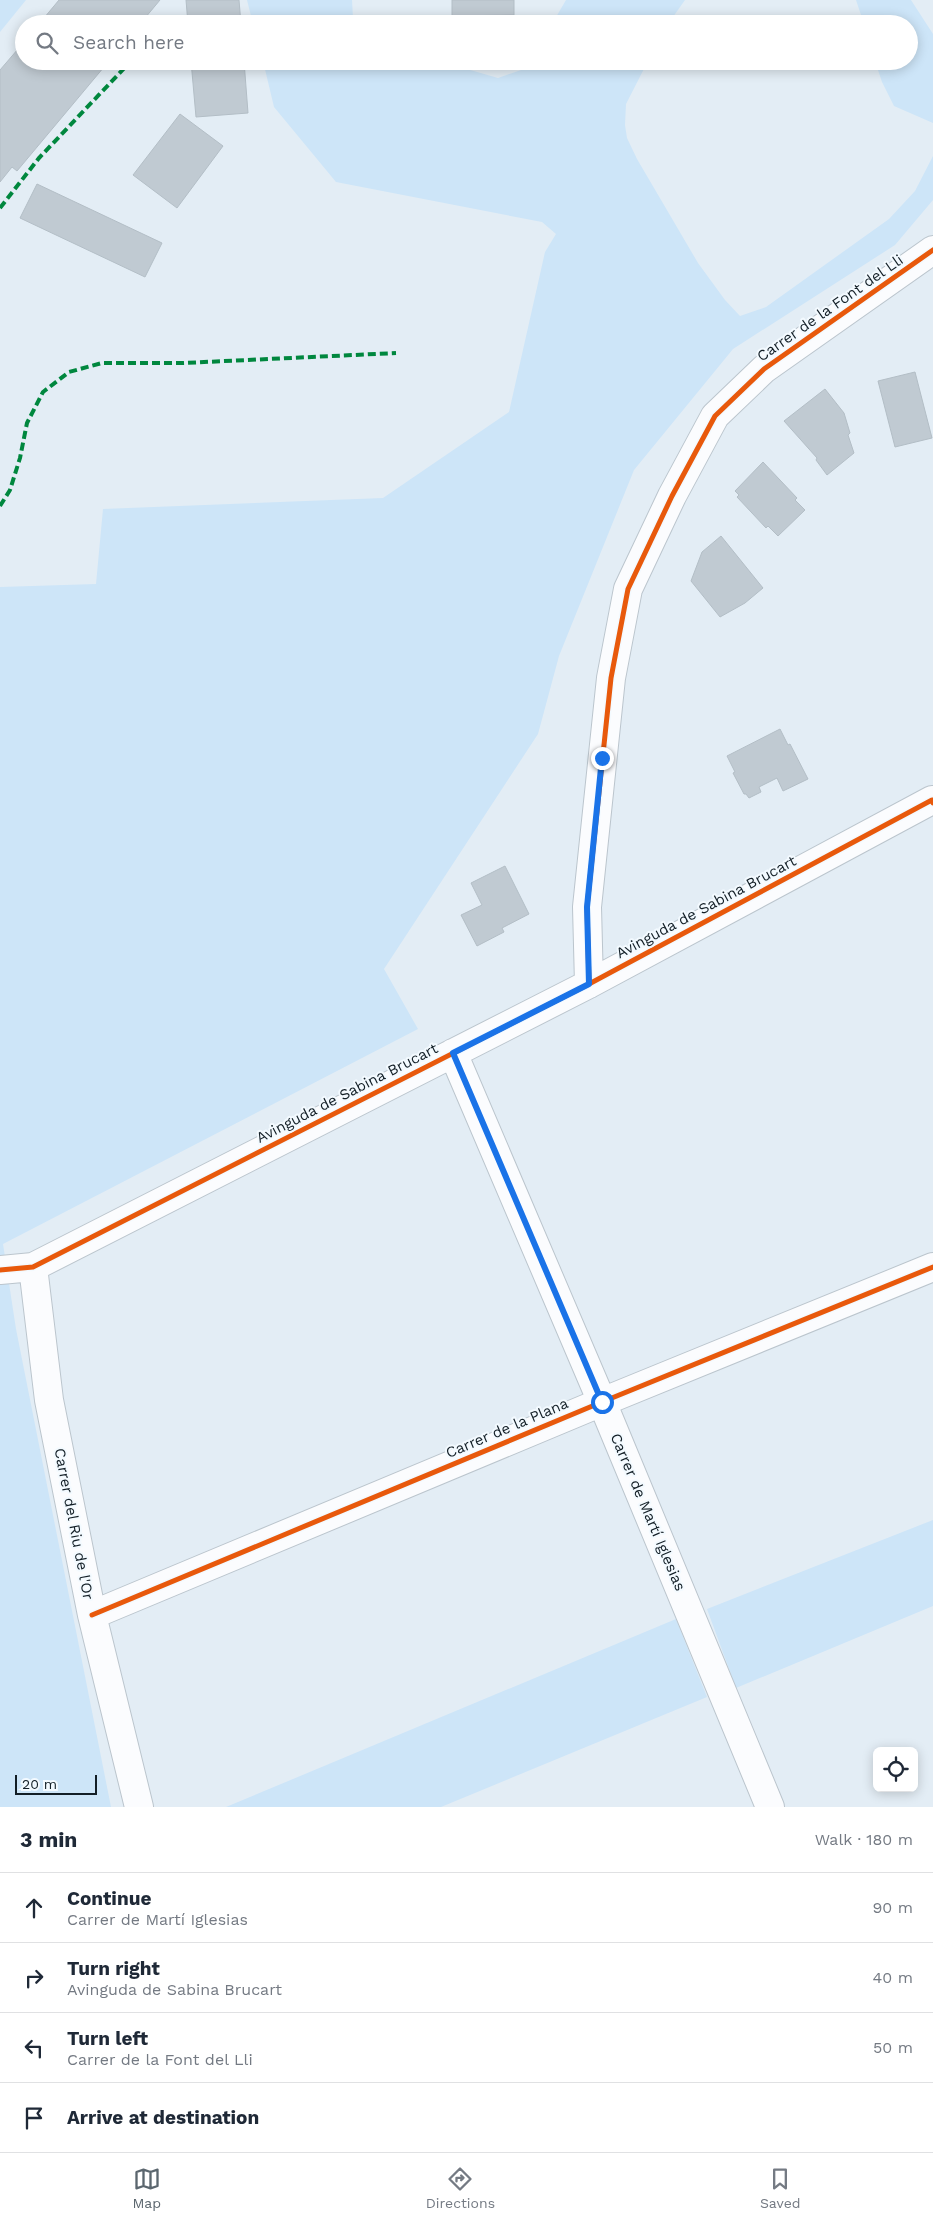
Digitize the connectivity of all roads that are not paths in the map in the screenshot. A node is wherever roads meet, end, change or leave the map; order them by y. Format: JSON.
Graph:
{"nodes":[{"id":1,"x":933,"y":250,"type":"edge"},
{"id":2,"x":932,"y":799,"type":"edge"},
{"id":3,"x":589,"y":984,"type":"junction"},
{"id":4,"x":453,"y":1053,"type":"junction"},
{"id":5,"x":33,"y":1266,"type":"junction"},
{"id":6,"x":933,"y":1267,"type":"edge"},
{"id":7,"x":0,"y":1270,"type":"edge"},
{"id":8,"x":602,"y":1402,"type":"junction"},
{"id":9,"x":92,"y":1616,"type":"junction"},
{"id":10,"x":139,"y":1807,"type":"edge"},
{"id":11,"x":770,"y":1807,"type":"edge"}],
"edges":[{"from":1,"to":3,"type":"street","name":"Carrer de la Font del Lli"},
{"from":2,"to":3,"type":"street","name":"Avinguda de Sabina Brucart"},
{"from":3,"to":4,"type":"street","name":"Avinguda de Sabina Brucart"},
{"from":4,"to":5,"type":"street","name":"Avinguda de Sabina Brucart"},
{"from":4,"to":8,"type":"street","name":"Carrer de Martí Iglesias"},
{"from":5,"to":7,"type":"street","name":"Avinguda de Sabina Brucart"},
{"from":5,"to":9,"type":"street","name":"Carrer del Riu de l'Or"},
{"from":6,"to":8,"type":"street","name":"Carrer de la Plana"},
{"from":8,"to":9,"type":"street","name":"Carrer de la Plana"},
{"from":8,"to":11,"type":"street","name":"Carrer de Martí Iglesias"},
{"from":9,"to":10,"type":"street","name":"Carrer del Riu de l'Or"}]}
